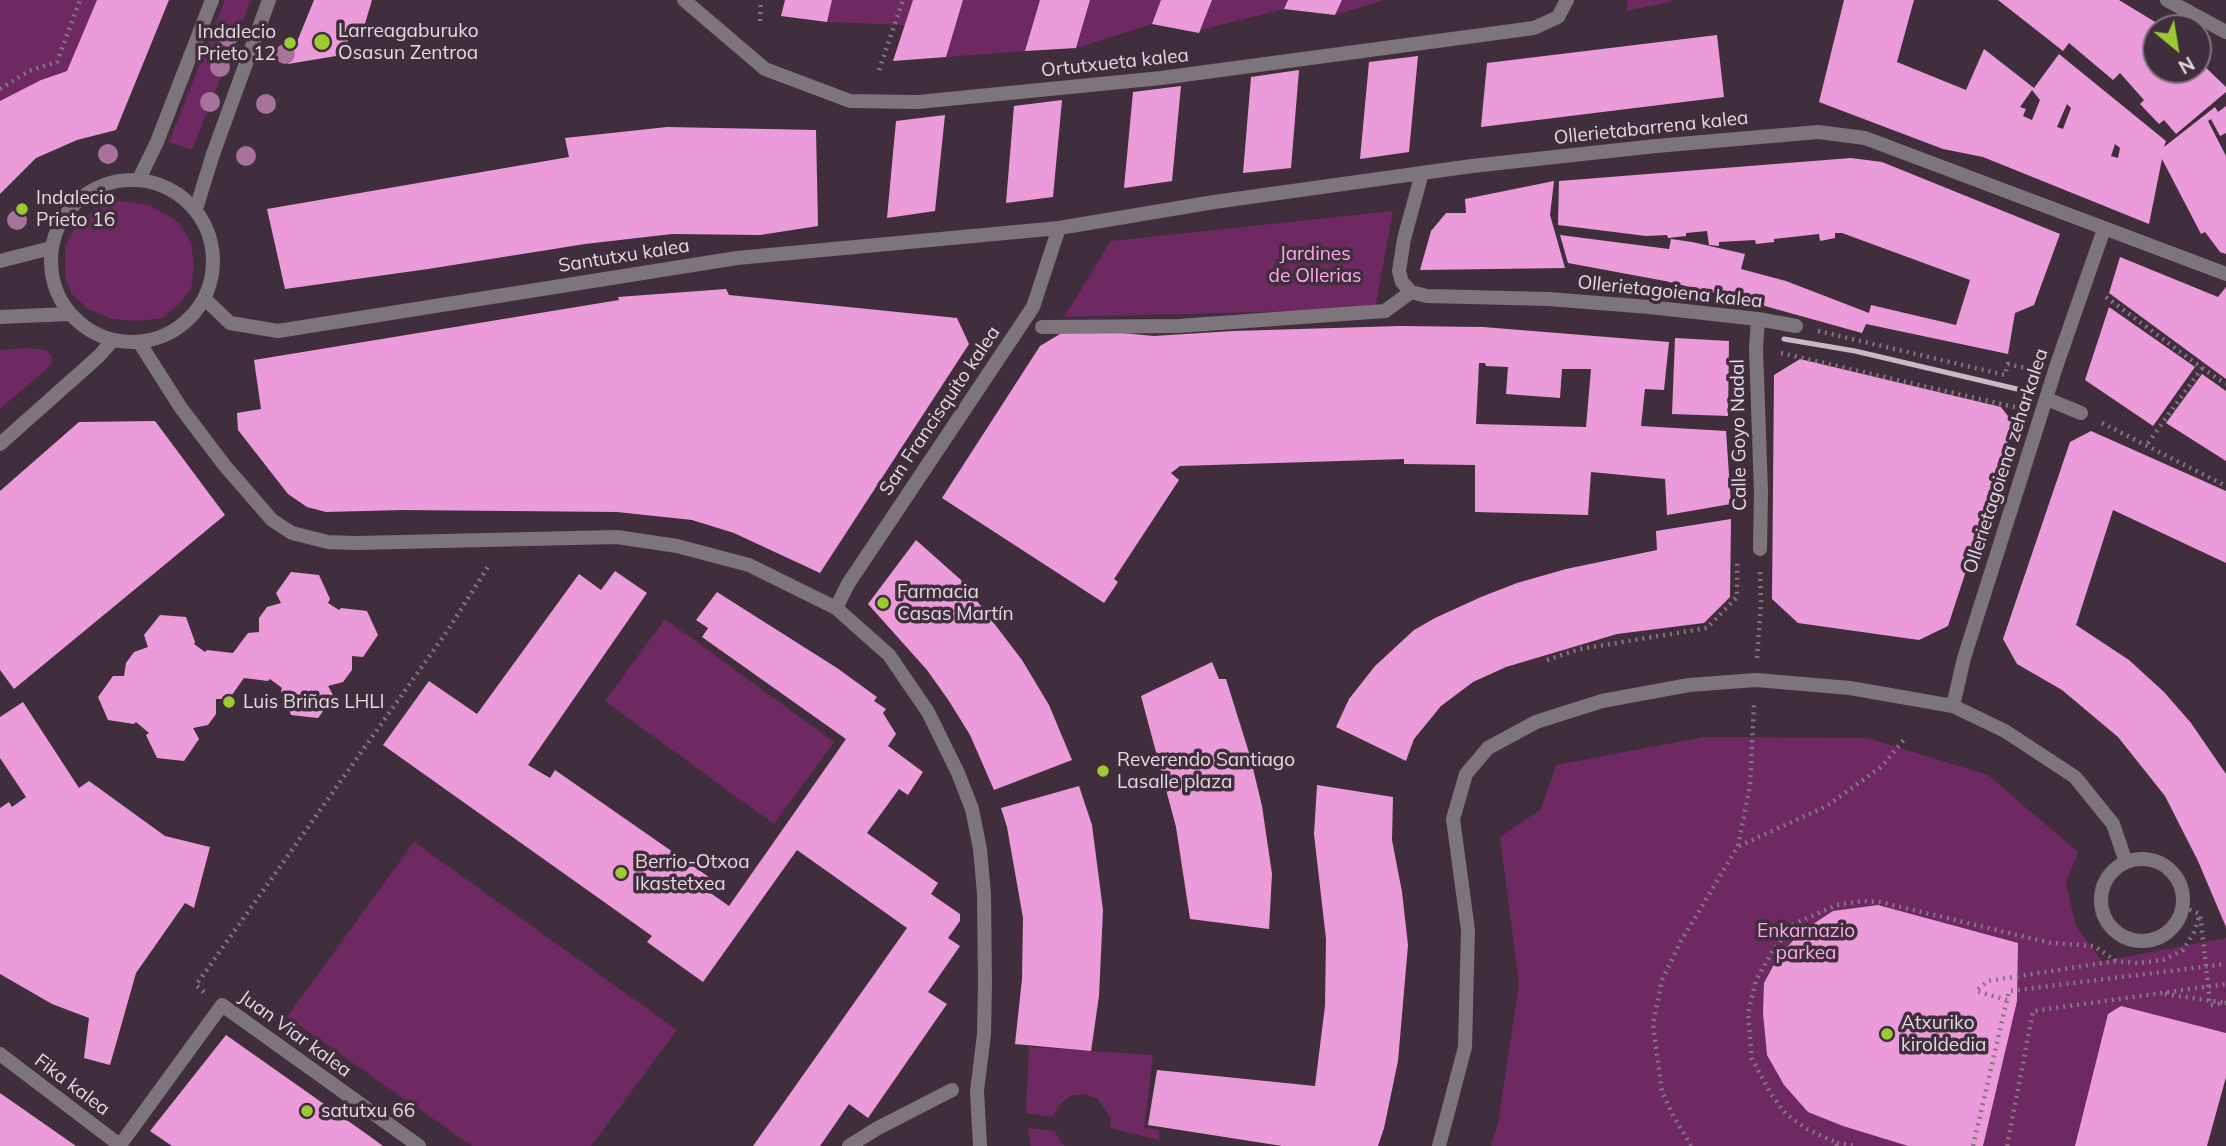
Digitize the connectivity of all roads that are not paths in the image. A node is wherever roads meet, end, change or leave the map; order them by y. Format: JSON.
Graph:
{"nodes":[{"id":1,"x":212,"y":0,"type":"edge"},
{"id":2,"x":269,"y":0,"type":"edge"},
{"id":3,"x":684,"y":0,"type":"edge"},
{"id":4,"x":1567,"y":0,"type":"edge"},
{"id":5,"x":2166,"y":0,"type":"edge"},
{"id":6,"x":2226,"y":32,"type":"edge"},
{"id":7,"x":1422,"y":173,"type":"junction"},
{"id":8,"x":139,"y":179,"type":"junction"},
{"id":9,"x":196,"y":209,"type":"junction"},
{"id":10,"x":1059,"y":228,"type":"junction"},
{"id":11,"x":2104,"y":229,"type":"junction"},
{"id":12,"x":51,"y":248,"type":"junction"},
{"id":13,"x":0,"y":261,"type":"edge"},
{"id":14,"x":2226,"y":274,"type":"edge"},
{"id":15,"x":1411,"y":292,"type":"junction"},
{"id":16,"x":206,"y":300,"type":"junction"},
{"id":17,"x":69,"y":314,"type":"junction"},
{"id":18,"x":0,"y":317,"type":"edge"},
{"id":19,"x":1758,"y":319,"type":"junction"},
{"id":20,"x":1042,"y":327,"type":"dead end"},
{"id":21,"x":1796,"y":327,"type":"road end"},
{"id":22,"x":113,"y":340,"type":"junction"},
{"id":23,"x":139,"y":342,"type":"junction"},
{"id":24,"x":2046,"y":398,"type":"junction"},
{"id":25,"x":2081,"y":413,"type":"road end"},
{"id":26,"x":0,"y":444,"type":"edge"},
{"id":27,"x":1760,"y":549,"type":"dead end"},
{"id":28,"x":836,"y":608,"type":"junction"},
{"id":29,"x":1953,"y":706,"type":"junction"},
{"id":30,"x":2126,"y":862,"type":"junction"},
{"id":31,"x":0,"y":1054,"type":"edge"},
{"id":32,"x":953,"y":1090,"type":"dead end"},
{"id":33,"x":121,"y":1145,"type":"edge"},
{"id":34,"x":419,"y":1146,"type":"edge"},
{"id":35,"x":849,"y":1146,"type":"edge"},
{"id":36,"x":980,"y":1146,"type":"edge"},
{"id":37,"x":1439,"y":1146,"type":"edge"}],
"edges":[{"from":1,"to":8,"type":"street"},
{"from":2,"to":9,"type":"street"},
{"from":3,"to":4,"type":"street","name":"Ortutxueta kalea"},
{"from":5,"to":6,"type":"street"},
{"from":7,"to":10,"type":"street","name":"Ollerietabarrena kalea"},
{"from":7,"to":11,"type":"street","name":"Ollerietabarrena kalea"},
{"from":7,"to":15,"type":"street"},
{"from":8,"to":9,"type":"street"},
{"from":8,"to":12,"type":"street"},
{"from":9,"to":16,"type":"street"},
{"from":10,"to":16,"type":"street","name":"Santutxu kalea"},
{"from":10,"to":28,"type":"street","name":"San Francisquito kalea"},
{"from":11,"to":14,"type":"street","name":"Ollerietabarrena kalea"},
{"from":11,"to":24,"type":"street","name":"Ollerietagoiena zeharkalea"},
{"from":12,"to":13,"type":"street"},
{"from":12,"to":17,"type":"street"},
{"from":15,"to":19,"type":"street","name":"Ollerietagoiena kalea"},
{"from":15,"to":20,"type":"street"},
{"from":16,"to":23,"type":"street"},
{"from":17,"to":18,"type":"street"},
{"from":17,"to":22,"type":"street"},
{"from":19,"to":21,"type":"street","name":"Ollerietagoiena kalea"},
{"from":19,"to":27,"type":"street","name":"Calle Goyo Nadal"},
{"from":22,"to":23,"type":"street"},
{"from":22,"to":26,"type":"street"},
{"from":23,"to":28,"type":"street"},
{"from":24,"to":25,"type":"street"},
{"from":24,"to":29,"type":"street","name":"Ollerietagoiena zeharkalea"},
{"from":28,"to":36,"type":"street"},
{"from":29,"to":30,"type":"street"},
{"from":29,"to":37,"type":"street"},
{"from":30,"to":30,"type":"street"},
{"from":31,"to":33,"type":"street","name":"Fika kalea"},
{"from":32,"to":35,"type":"street"},
{"from":33,"to":34,"type":"street","name":"Juan Viar kalea"}]}
